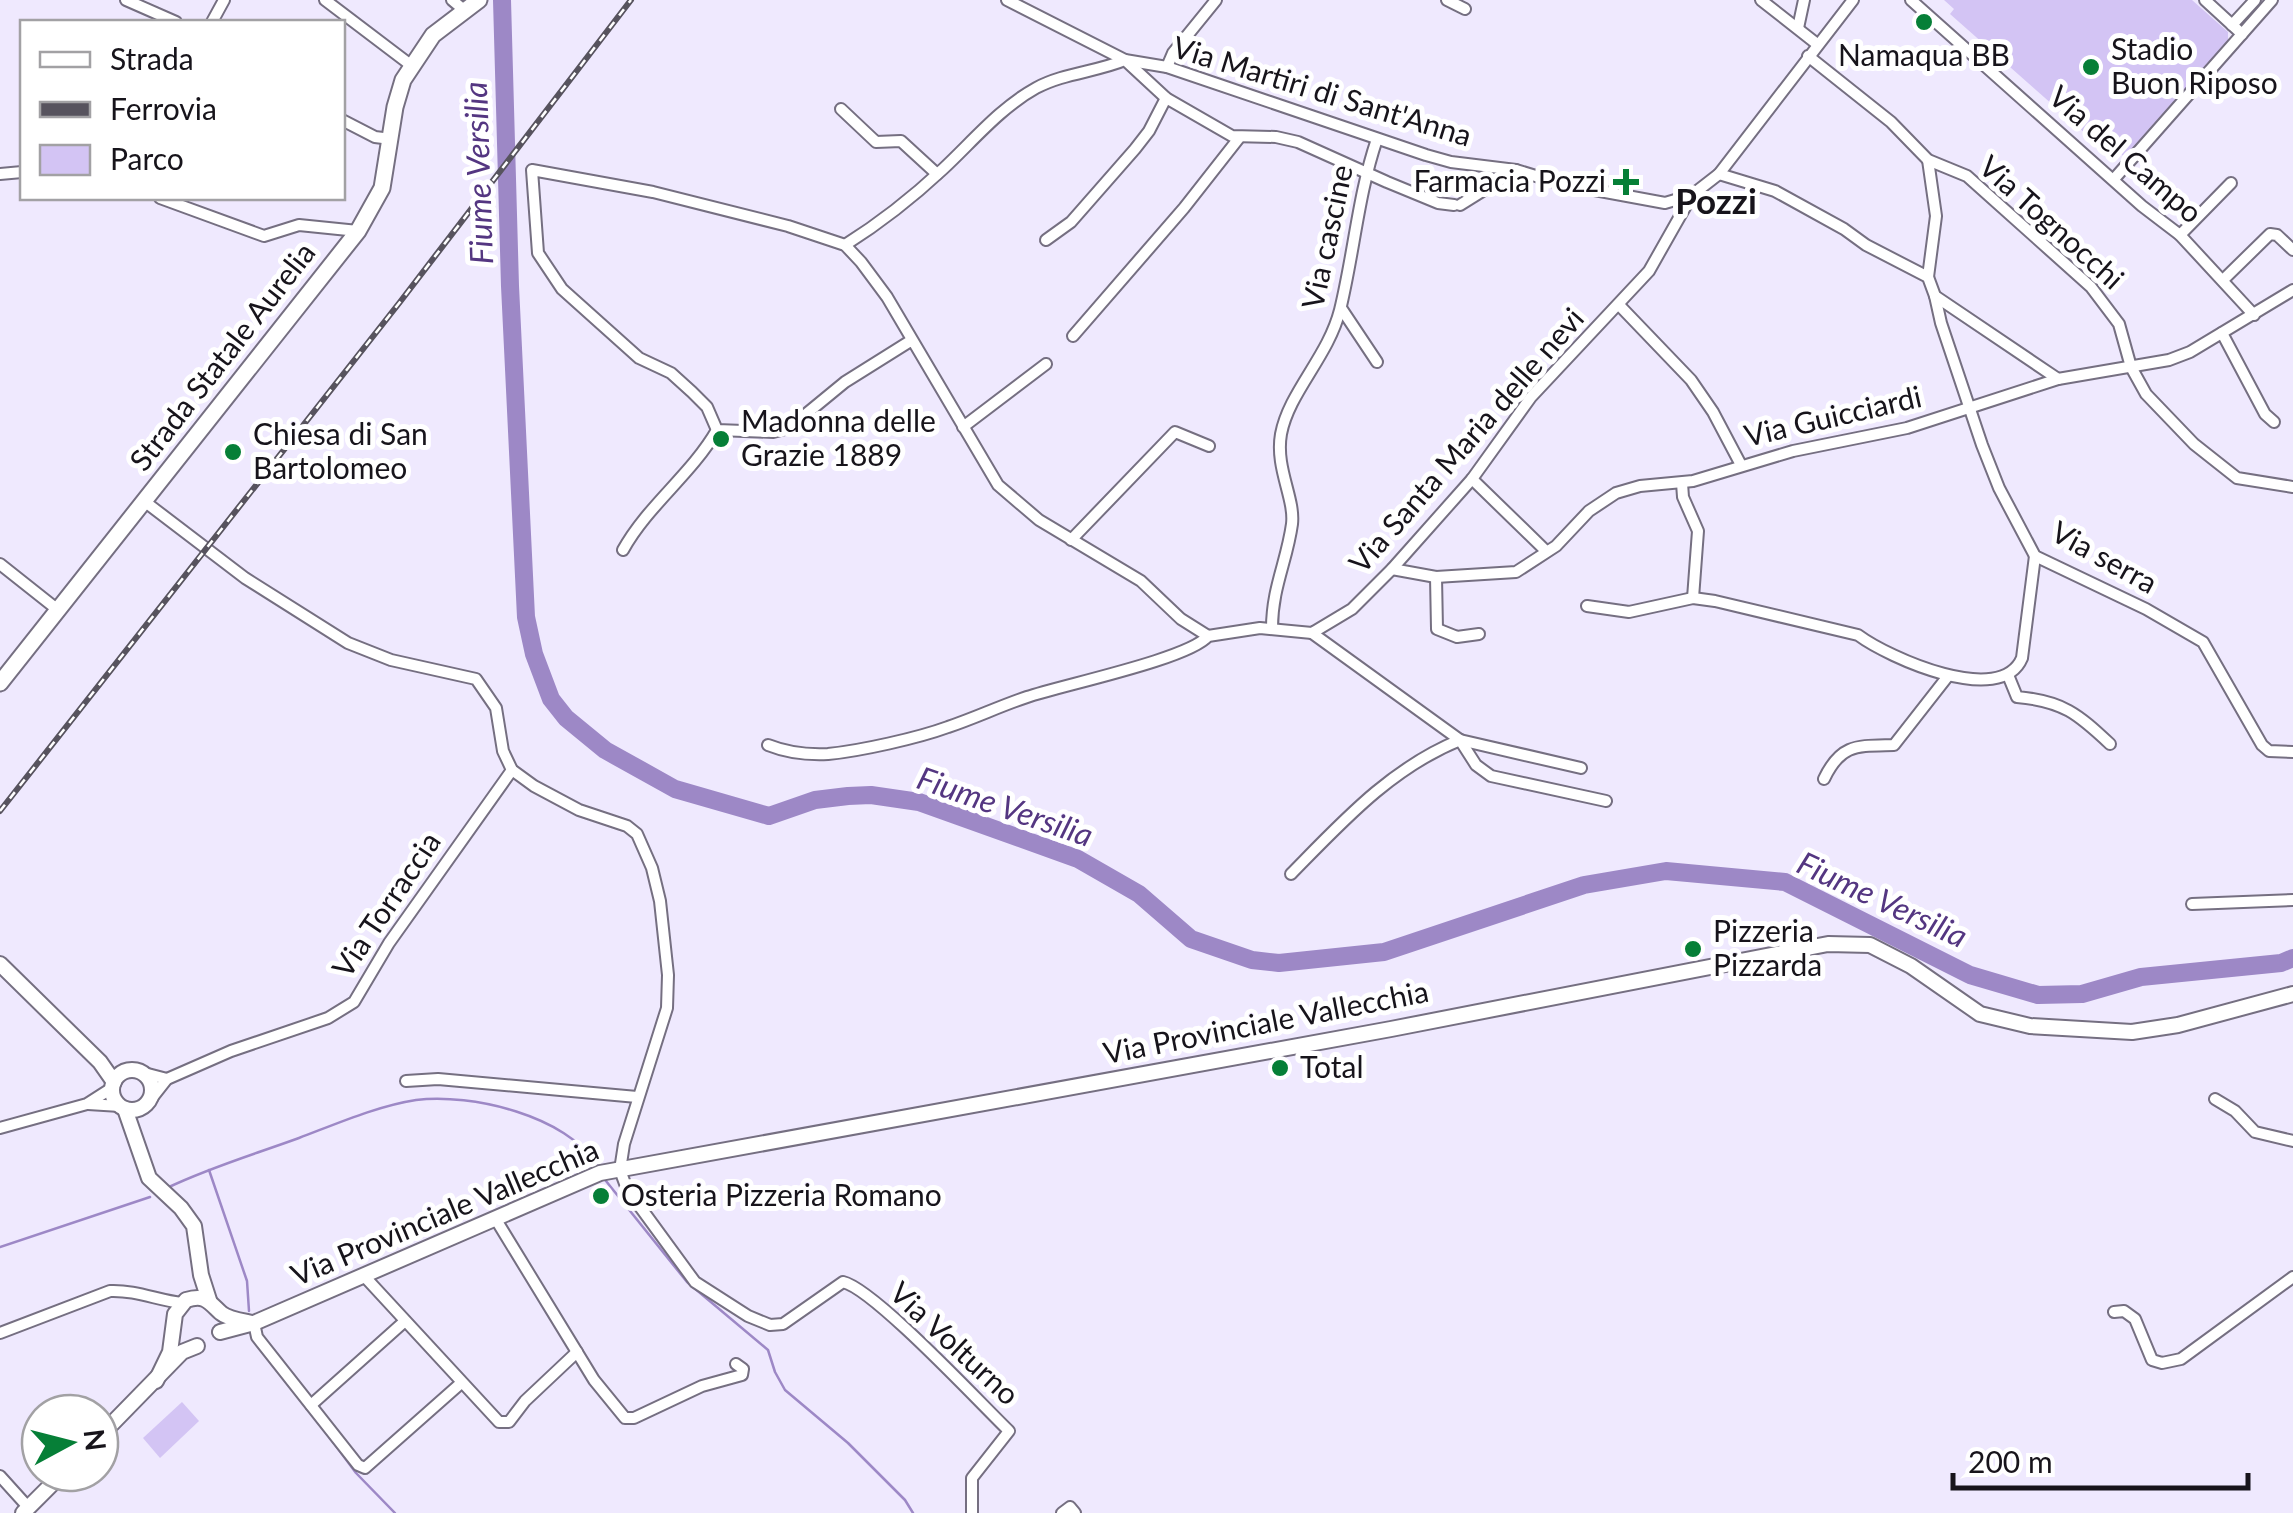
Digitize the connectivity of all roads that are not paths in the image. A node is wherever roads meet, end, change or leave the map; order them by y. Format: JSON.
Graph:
{"nodes":[{"id":1,"x":126,"y":0,"type":"edge"},
{"id":2,"x":326,"y":0,"type":"edge"},
{"id":3,"x":479,"y":0,"type":"edge"},
{"id":4,"x":1007,"y":0,"type":"edge"},
{"id":5,"x":1216,"y":0,"type":"edge"},
{"id":6,"x":1446,"y":0,"type":"edge"},
{"id":7,"x":1761,"y":0,"type":"edge"},
{"id":8,"x":1804,"y":0,"type":"edge"},
{"id":9,"x":1853,"y":0,"type":"edge"},
{"id":10,"x":1912,"y":0,"type":"edge"},
{"id":11,"x":2205,"y":0,"type":"edge"},
{"id":12,"x":2254,"y":0,"type":"edge"},
{"id":13,"x":2272,"y":0,"type":"edge"},
{"id":14,"x":458,"y":5,"type":"edge"},
{"id":15,"x":1465,"y":9,"type":"dead end"},
{"id":16,"x":171,"y":20,"type":"edge"},
{"id":17,"x":2232,"y":25,"type":"junction"},
{"id":18,"x":1798,"y":28,"type":"junction"},
{"id":19,"x":2242,"y":34,"type":"junction"},
{"id":20,"x":1817,"y":44,"type":"junction"},
{"id":21,"x":1808,"y":56,"type":"junction"},
{"id":22,"x":1125,"y":60,"type":"junction"},
{"id":23,"x":412,"y":66,"type":"junction"},
{"id":24,"x":1167,"y":67,"type":"junction"},
{"id":25,"x":1166,"y":98,"type":"junction"},
{"id":26,"x":841,"y":109,"type":"dead end"},
{"id":27,"x":345,"y":122,"type":"edge"},
{"id":28,"x":1239,"y":138,"type":"junction"},
{"id":29,"x":1377,"y":138,"type":"junction"},
{"id":30,"x":390,"y":139,"type":"junction"},
{"id":31,"x":1928,"y":160,"type":"junction"},
{"id":32,"x":1516,"y":170,"type":"junction"},
{"id":33,"x":1366,"y":172,"type":"junction"},
{"id":34,"x":937,"y":174,"type":"junction"},
{"id":35,"x":1719,"y":174,"type":"junction"},
{"id":36,"x":2114,"y":179,"type":"junction"},
{"id":37,"x":2231,"y":184,"type":"dead end"},
{"id":38,"x":1692,"y":195,"type":"junction"},
{"id":39,"x":165,"y":200,"type":"edge"},
{"id":40,"x":358,"y":231,"type":"junction"},
{"id":41,"x":2180,"y":235,"type":"junction"},
{"id":42,"x":1046,"y":240,"type":"dead end"},
{"id":43,"x":845,"y":245,"type":"junction"},
{"id":44,"x":2293,"y":250,"type":"edge"},
{"id":45,"x":1928,"y":278,"type":"junction"},
{"id":46,"x":2222,"y":280,"type":"junction"},
{"id":47,"x":2293,"y":290,"type":"edge"},
{"id":48,"x":1935,"y":296,"type":"junction"},
{"id":49,"x":1619,"y":305,"type":"junction"},
{"id":50,"x":1340,"y":308,"type":"junction"},
{"id":51,"x":2254,"y":314,"type":"junction"},
{"id":52,"x":2222,"y":333,"type":"junction"},
{"id":53,"x":1073,"y":336,"type":"dead end"},
{"id":54,"x":912,"y":340,"type":"junction"},
{"id":55,"x":1376,"y":362,"type":"dead end"},
{"id":56,"x":1046,"y":364,"type":"dead end"},
{"id":57,"x":2130,"y":366,"type":"junction"},
{"id":58,"x":2058,"y":379,"type":"junction"},
{"id":59,"x":1970,"y":408,"type":"junction"},
{"id":60,"x":2274,"y":422,"type":"dead end"},
{"id":61,"x":963,"y":427,"type":"junction"},
{"id":62,"x":717,"y":430,"type":"junction"},
{"id":63,"x":1210,"y":446,"type":"dead end"},
{"id":64,"x":1740,"y":464,"type":"junction"},
{"id":65,"x":1472,"y":478,"type":"junction"},
{"id":66,"x":1682,"y":483,"type":"junction"},
{"id":67,"x":2293,"y":487,"type":"edge"},
{"id":68,"x":144,"y":501,"type":"junction"},
{"id":69,"x":1070,"y":540,"type":"junction"},
{"id":70,"x":623,"y":550,"type":"dead end"},
{"id":71,"x":1546,"y":551,"type":"junction"},
{"id":72,"x":2035,"y":556,"type":"junction"},
{"id":73,"x":0,"y":564,"type":"edge"},
{"id":74,"x":1392,"y":569,"type":"junction"},
{"id":75,"x":1436,"y":577,"type":"junction"},
{"id":76,"x":1694,"y":598,"type":"junction"},
{"id":77,"x":1587,"y":606,"type":"dead end"},
{"id":78,"x":58,"y":610,"type":"junction"},
{"id":79,"x":1272,"y":628,"type":"junction"},
{"id":80,"x":1312,"y":633,"type":"junction"},
{"id":81,"x":1479,"y":634,"type":"dead end"},
{"id":82,"x":1208,"y":636,"type":"junction"},
{"id":83,"x":1948,"y":676,"type":"junction"},
{"id":84,"x":2008,"y":676,"type":"junction"},
{"id":85,"x":0,"y":683,"type":"edge"},
{"id":86,"x":1460,"y":740,"type":"junction"},
{"id":87,"x":2110,"y":744,"type":"dead end"},
{"id":88,"x":768,"y":745,"type":"dead end"},
{"id":89,"x":2293,"y":752,"type":"edge"},
{"id":90,"x":1581,"y":768,"type":"dead end"},
{"id":91,"x":512,"y":770,"type":"junction"},
{"id":92,"x":1824,"y":779,"type":"dead end"},
{"id":93,"x":1606,"y":801,"type":"dead end"},
{"id":94,"x":1291,"y":874,"type":"dead end"},
{"id":95,"x":2293,"y":900,"type":"edge"},
{"id":96,"x":2192,"y":904,"type":"dead end"},
{"id":97,"x":0,"y":964,"type":"edge"},
{"id":98,"x":2293,"y":994,"type":"edge"},
{"id":99,"x":100,"y":1062,"type":"junction"},
{"id":100,"x":137,"y":1071,"type":"junction"},
{"id":101,"x":167,"y":1079,"type":"junction"},
{"id":102,"x":406,"y":1081,"type":"dead end"},
{"id":103,"x":113,"y":1085,"type":"junction"},
{"id":104,"x":637,"y":1097,"type":"junction"},
{"id":105,"x":2215,"y":1099,"type":"dead end"},
{"id":106,"x":148,"y":1103,"type":"junction"},
{"id":107,"x":87,"y":1104,"type":"junction"},
{"id":108,"x":122,"y":1108,"type":"junction"},
{"id":109,"x":0,"y":1128,"type":"edge"},
{"id":110,"x":136,"y":1140,"type":"junction"},
{"id":111,"x":2293,"y":1141,"type":"edge"},
{"id":112,"x":620,"y":1170,"type":"junction"},
{"id":113,"x":494,"y":1218,"type":"junction"},
{"id":114,"x":201,"y":1275,"type":"junction"},
{"id":115,"x":365,"y":1276,"type":"junction"},
{"id":116,"x":2293,"y":1276,"type":"edge"},
{"id":117,"x":157,"y":1300,"type":"junction"},
{"id":118,"x":209,"y":1300,"type":"junction"},
{"id":119,"x":186,"y":1301,"type":"junction"},
{"id":120,"x":2114,"y":1312,"type":"dead end"},
{"id":121,"x":221,"y":1314,"type":"junction"},
{"id":122,"x":405,"y":1321,"type":"junction"},
{"id":123,"x":254,"y":1324,"type":"junction"},
{"id":124,"x":175,"y":1325,"type":"junction"},
{"id":125,"x":220,"y":1332,"type":"junction"},
{"id":126,"x":0,"y":1333,"type":"edge"},
{"id":127,"x":197,"y":1346,"type":"junction"},
{"id":128,"x":577,"y":1352,"type":"junction"},
{"id":129,"x":736,"y":1364,"type":"dead end"},
{"id":130,"x":156,"y":1381,"type":"junction"},
{"id":131,"x":460,"y":1384,"type":"junction"},
{"id":132,"x":311,"y":1406,"type":"junction"},
{"id":133,"x":120,"y":1416,"type":"edge"},
{"id":134,"x":0,"y":1476,"type":"edge"},
{"id":135,"x":26,"y":1510,"type":"edge"},
{"id":136,"x":972,"y":1513,"type":"edge"},
{"id":137,"x":1062,"y":1513,"type":"edge"},
{"id":138,"x":1076,"y":1513,"type":"edge"}],
"edges":[{"from":1,"to":16,"type":"street"},
{"from":2,"to":23,"type":"street"},
{"from":3,"to":14,"type":"main road","name":"Strada Statale Aurelia"},
{"from":4,"to":22,"type":"street","name":"Via Martiri di Sant'Anna"},
{"from":5,"to":24,"type":"street"},
{"from":6,"to":15,"type":"street"},
{"from":7,"to":18,"type":"street"},
{"from":8,"to":18,"type":"street"},
{"from":9,"to":20,"type":"street"},
{"from":10,"to":36,"type":"street","name":"Via del Campo"},
{"from":11,"to":17,"type":"street"},
{"from":12,"to":17,"type":"street"},
{"from":13,"to":19,"type":"street"},
{"from":14,"to":23,"type":"main road","name":"Strada Statale Aurelia"},
{"from":17,"to":19,"type":"street"},
{"from":18,"to":20,"type":"street"},
{"from":19,"to":36,"type":"street"},
{"from":20,"to":21,"type":"street"},
{"from":21,"to":31,"type":"street","name":"Via Tognocchi"},
{"from":21,"to":35,"type":"street"},
{"from":22,"to":24,"type":"street","name":"Via Martiri di Sant'Anna"},
{"from":22,"to":25,"type":"street"},
{"from":22,"to":34,"type":"street"},
{"from":23,"to":30,"type":"main road","name":"Strada Statale Aurelia"},
{"from":24,"to":29,"type":"street","name":"Via Martiri di Sant'Anna"},
{"from":25,"to":28,"type":"street"},
{"from":25,"to":42,"type":"street"},
{"from":26,"to":34,"type":"street"},
{"from":27,"to":30,"type":"street"},
{"from":28,"to":33,"type":"street"},
{"from":28,"to":53,"type":"street"},
{"from":29,"to":32,"type":"street","name":"Via Martiri di Sant'Anna"},
{"from":29,"to":33,"type":"street","name":"Via cascine"},
{"from":30,"to":40,"type":"main road","name":"Strada Statale Aurelia"},
{"from":31,"to":45,"type":"street","name":"Via Tognocchi"},
{"from":31,"to":57,"type":"street","name":"Via Tognocchi"},
{"from":32,"to":33,"type":"street"},
{"from":32,"to":38,"type":"street","name":"Via Martiri di Sant'Anna"},
{"from":33,"to":50,"type":"street","name":"Via cascine"},
{"from":34,"to":43,"type":"street"},
{"from":35,"to":38,"type":"street"},
{"from":35,"to":45,"type":"street"},
{"from":36,"to":41,"type":"street","name":"Via del Campo"},
{"from":37,"to":41,"type":"street"},
{"from":38,"to":49,"type":"street","name":"Via Santa Maria delle nevi"},
{"from":39,"to":40,"type":"street"},
{"from":40,"to":68,"type":"main road","name":"Strada Statale Aurelia"},
{"from":41,"to":46,"type":"street","name":"Via del Campo"},
{"from":43,"to":54,"type":"street"},
{"from":43,"to":62,"type":"street"},
{"from":44,"to":46,"type":"street"},
{"from":45,"to":48,"type":"street","name":"Via serra"},
{"from":46,"to":51,"type":"street","name":"Via del Campo"},
{"from":47,"to":51,"type":"street","name":"Via Guicciardi"},
{"from":48,"to":58,"type":"street"},
{"from":48,"to":59,"type":"street","name":"Via serra"},
{"from":49,"to":64,"type":"street"},
{"from":49,"to":65,"type":"street","name":"Via Santa Maria delle nevi"},
{"from":50,"to":55,"type":"street"},
{"from":50,"to":79,"type":"street","name":"Via cascine"},
{"from":51,"to":52,"type":"street","name":"Via Guicciardi"},
{"from":52,"to":57,"type":"street","name":"Via Guicciardi"},
{"from":52,"to":60,"type":"street"},
{"from":54,"to":61,"type":"street"},
{"from":54,"to":62,"type":"street"},
{"from":56,"to":61,"type":"street"},
{"from":57,"to":58,"type":"street","name":"Via Guicciardi"},
{"from":57,"to":67,"type":"street","name":"Via Tognocchi"},
{"from":58,"to":59,"type":"street","name":"Via Guicciardi"},
{"from":59,"to":64,"type":"street","name":"Via Guicciardi"},
{"from":59,"to":72,"type":"street","name":"Via serra"},
{"from":61,"to":69,"type":"street"},
{"from":62,"to":70,"type":"street"},
{"from":63,"to":69,"type":"street"},
{"from":64,"to":66,"type":"street","name":"Via Guicciardi"},
{"from":65,"to":71,"type":"street"},
{"from":65,"to":74,"type":"street","name":"Via Santa Maria delle nevi"},
{"from":66,"to":71,"type":"street","name":"Via Guicciardi"},
{"from":66,"to":76,"type":"street"},
{"from":68,"to":78,"type":"main road","name":"Strada Statale Aurelia"},
{"from":68,"to":91,"type":"street"},
{"from":69,"to":82,"type":"street"},
{"from":71,"to":75,"type":"street","name":"Via Guicciardi"},
{"from":72,"to":84,"type":"street"},
{"from":72,"to":89,"type":"street","name":"Via serra"},
{"from":73,"to":78,"type":"street"},
{"from":74,"to":75,"type":"street","name":"Via Guicciardi"},
{"from":74,"to":80,"type":"street","name":"Via Santa Maria delle nevi"},
{"from":75,"to":81,"type":"street"},
{"from":76,"to":77,"type":"street"},
{"from":76,"to":83,"type":"street"},
{"from":78,"to":85,"type":"main road","name":"Strada Statale Aurelia"},
{"from":79,"to":80,"type":"street"},
{"from":79,"to":82,"type":"street"},
{"from":80,"to":86,"type":"street"},
{"from":82,"to":88,"type":"street"},
{"from":83,"to":84,"type":"street"},
{"from":83,"to":92,"type":"street"},
{"from":84,"to":87,"type":"street"},
{"from":86,"to":90,"type":"street"},
{"from":86,"to":93,"type":"street"},
{"from":86,"to":94,"type":"street"},
{"from":91,"to":101,"type":"street","name":"Via Torraccia"},
{"from":91,"to":104,"type":"street"},
{"from":95,"to":96,"type":"street"},
{"from":97,"to":99,"type":"main road"},
{"from":98,"to":112,"type":"main road","name":"Via Provinciale Vallecchia"},
{"from":99,"to":100,"type":"main road"},
{"from":99,"to":103,"type":"main road"},
{"from":100,"to":101,"type":"street"},
{"from":100,"to":103,"type":"main road"},
{"from":100,"to":106,"type":"main road"},
{"from":101,"to":106,"type":"street","name":"Via Torraccia"},
{"from":102,"to":104,"type":"street"},
{"from":103,"to":107,"type":"street"},
{"from":103,"to":108,"type":"main road"},
{"from":104,"to":112,"type":"street"},
{"from":105,"to":111,"type":"street"},
{"from":106,"to":108,"type":"main road"},
{"from":106,"to":110,"type":"main road"},
{"from":107,"to":108,"type":"street"},
{"from":107,"to":109,"type":"street"},
{"from":108,"to":110,"type":"main road"},
{"from":110,"to":114,"type":"main road"},
{"from":112,"to":113,"type":"main road","name":"Via Provinciale Vallecchia"},
{"from":112,"to":136,"type":"street","name":"Via Volturno"},
{"from":113,"to":115,"type":"main road","name":"Via Provinciale Vallecchia"},
{"from":113,"to":128,"type":"street"},
{"from":114,"to":118,"type":"main road"},
{"from":114,"to":119,"type":"main road","name":"Via Provinciale Vallecchia"},
{"from":115,"to":122,"type":"street"},
{"from":115,"to":123,"type":"main road","name":"Via Provinciale Vallecchia"},
{"from":116,"to":120,"type":"street"},
{"from":117,"to":119,"type":"street"},
{"from":117,"to":124,"type":"street"},
{"from":117,"to":126,"type":"street"},
{"from":118,"to":119,"type":"main road"},
{"from":118,"to":121,"type":"main road"},
{"from":119,"to":124,"type":"main road","name":"Via Provinciale Vallecchia"},
{"from":121,"to":123,"type":"main road"},
{"from":121,"to":125,"type":"main road"},
{"from":122,"to":131,"type":"street"},
{"from":122,"to":132,"type":"street"},
{"from":123,"to":125,"type":"main road","name":"Via Provinciale Vallecchia"},
{"from":123,"to":132,"type":"street"},
{"from":124,"to":127,"type":"main road"},
{"from":124,"to":130,"type":"main road","name":"Via Provinciale Vallecchia"},
{"from":125,"to":127,"type":"main road","name":"Via Provinciale Vallecchia"},
{"from":127,"to":130,"type":"main road","name":"Via Provinciale Vallecchia"},
{"from":128,"to":129,"type":"street"},
{"from":128,"to":131,"type":"street"},
{"from":130,"to":133,"type":"main road","name":"Via Provinciale Vallecchia"},
{"from":131,"to":132,"type":"street"},
{"from":134,"to":135,"type":"street"},
{"from":137,"to":138,"type":"street"}]}
